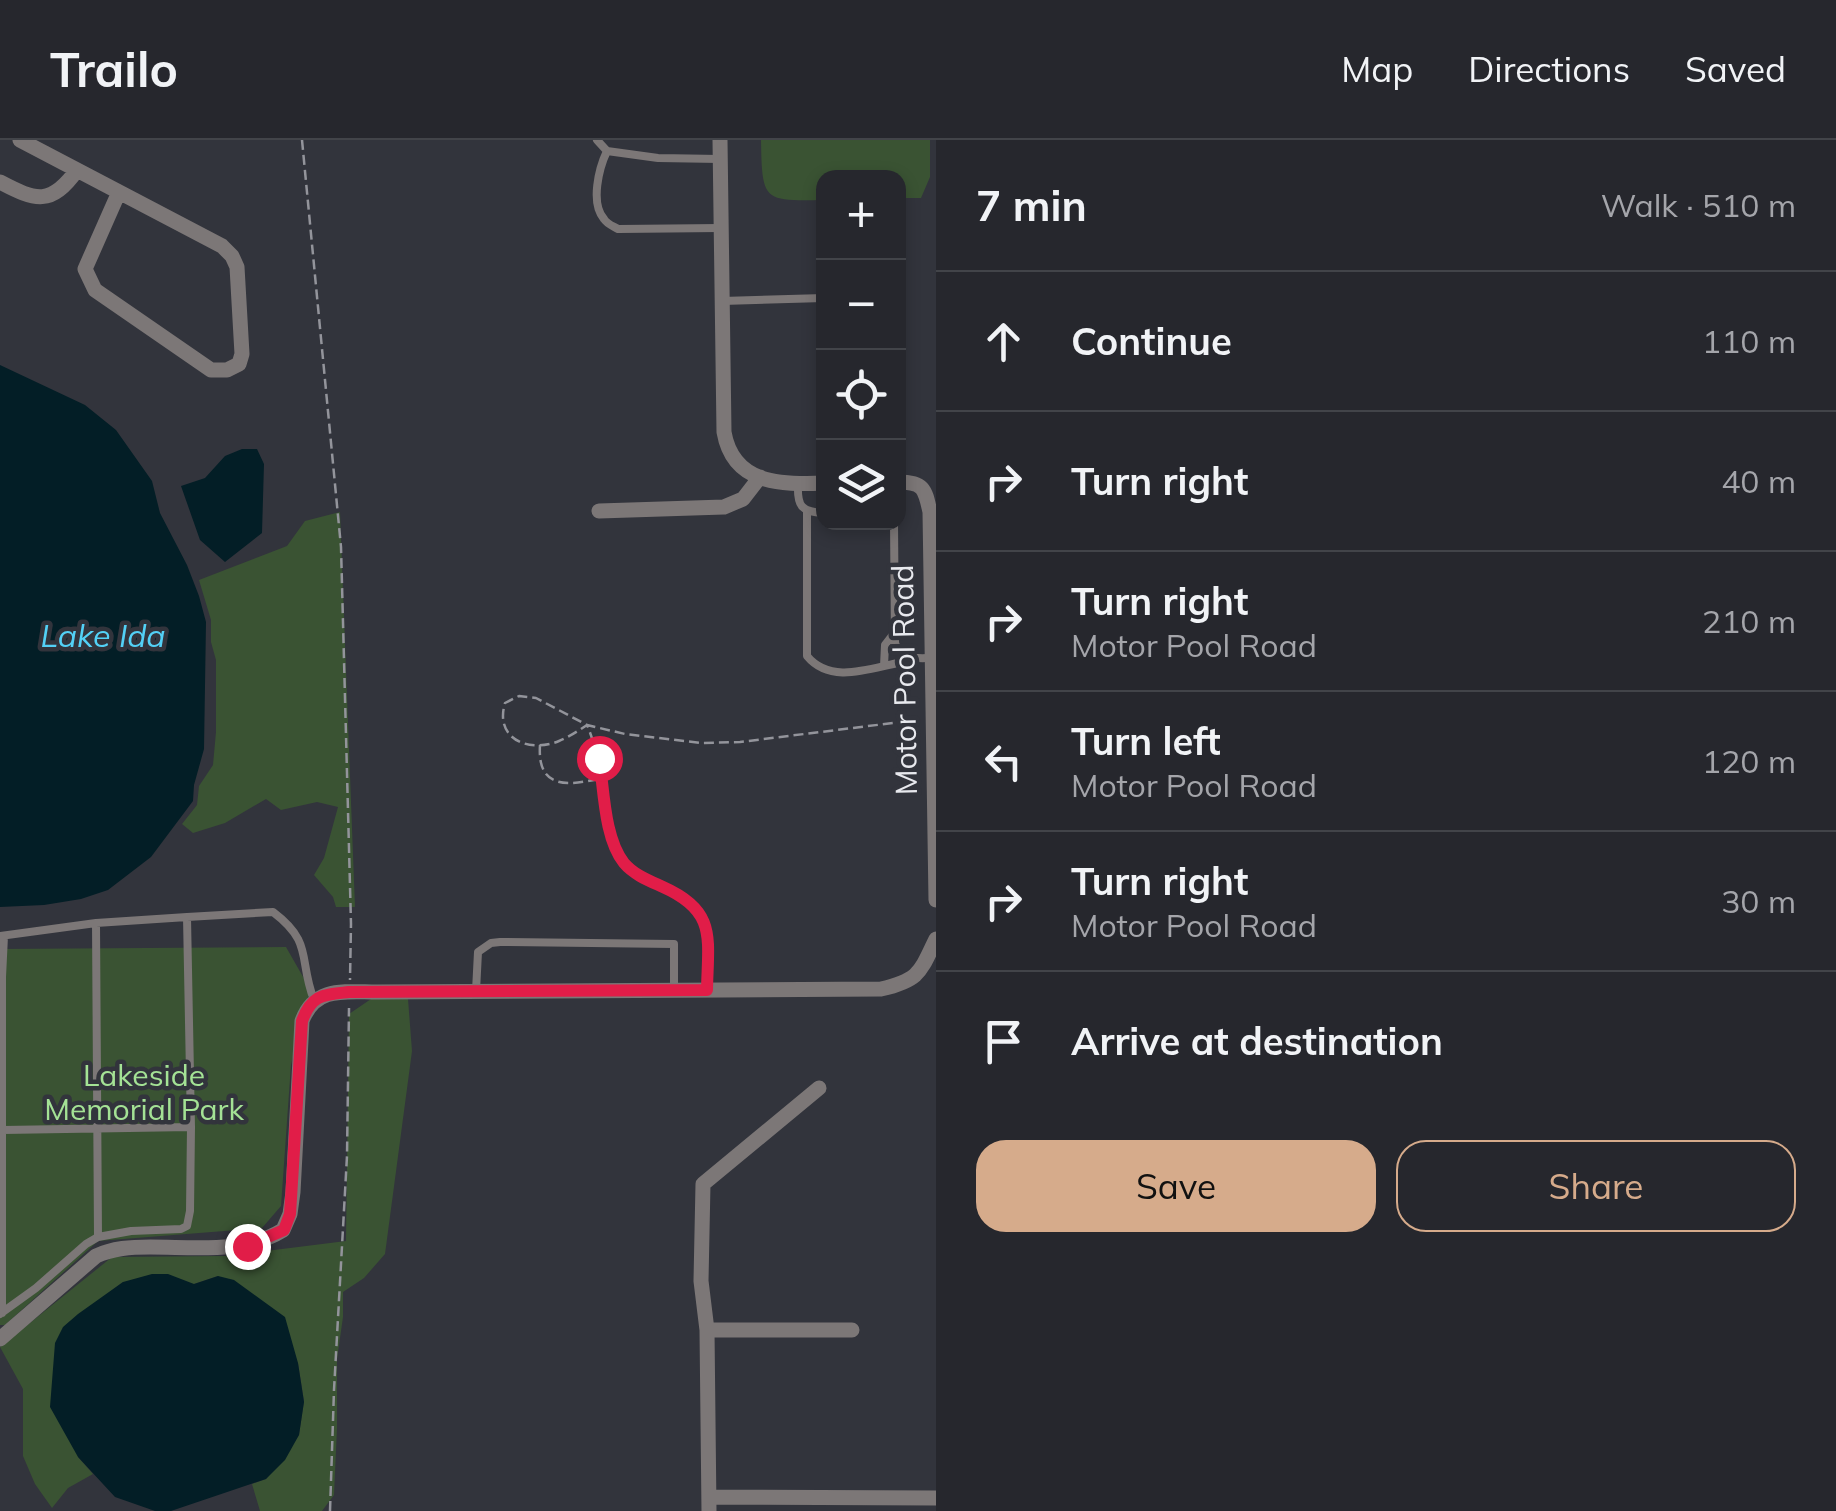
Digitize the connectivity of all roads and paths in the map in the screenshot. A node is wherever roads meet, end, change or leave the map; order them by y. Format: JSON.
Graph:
{"nodes":[{"id":1,"x":20,"y":140,"type":"edge"},
{"id":2,"x":302,"y":140,"type":"edge"},
{"id":3,"x":597,"y":140,"type":"edge"},
{"id":4,"x":720,"y":140,"type":"edge"},
{"id":5,"x":607,"y":152,"type":"junction"},
{"id":6,"x":720,"y":158,"type":"junction"},
{"id":7,"x":78,"y":170,"type":"junction"},
{"id":8,"x":0,"y":182,"type":"edge"},
{"id":9,"x":118,"y":192,"type":"junction"},
{"id":10,"x":720,"y":228,"type":"junction"},
{"id":11,"x":816,"y":298,"type":"edge"},
{"id":12,"x":722,"y":301,"type":"junction"},
{"id":13,"x":760,"y":477,"type":"junction"},
{"id":14,"x":906,"y":482,"type":"edge"},
{"id":15,"x":816,"y":483,"type":"edge"},
{"id":16,"x":798,"y":484,"type":"junction"},
{"id":17,"x":336,"y":487,"type":"dead end"},
{"id":18,"x":807,"y":510,"type":"junction"},
{"id":19,"x":599,"y":511,"type":"dead end"},
{"id":20,"x":816,"y":512,"type":"edge"},
{"id":21,"x":894,"y":530,"type":"edge"},
{"id":22,"x":895,"y":632,"type":"junction"},
{"id":23,"x":904,"y":656,"type":"junction"},
{"id":24,"x":932,"y":658,"type":"junction"},
{"id":25,"x":884,"y":666,"type":"junction"},
{"id":26,"x":933,"y":718,"type":"junction"},
{"id":27,"x":587,"y":725,"type":"junction"},
{"id":28,"x":540,"y":744,"type":"junction"},
{"id":29,"x":602,"y":778,"type":"junction"},
{"id":30,"x":936,"y":900,"type":"edge"},
{"id":31,"x":187,"y":917,"type":"junction"},
{"id":32,"x":96,"y":923,"type":"junction"},
{"id":33,"x":2,"y":936,"type":"edge"},
{"id":34,"x":936,"y":939,"type":"edge"},
{"id":35,"x":674,"y":990,"type":"junction"},
{"id":36,"x":707,"y":990,"type":"junction"},
{"id":37,"x":476,"y":991,"type":"junction"},
{"id":38,"x":314,"y":1000,"type":"junction"},
{"id":39,"x":819,"y":1088,"type":"dead end"},
{"id":40,"x":191,"y":1127,"type":"junction"},
{"id":41,"x":3,"y":1130,"type":"junction"},
{"id":42,"x":98,"y":1130,"type":"junction"},
{"id":43,"x":98,"y":1237,"type":"junction"},
{"id":44,"x":1,"y":1314,"type":"edge"},
{"id":45,"x":707,"y":1330,"type":"junction"},
{"id":46,"x":852,"y":1330,"type":"dead end"},
{"id":47,"x":0,"y":1339,"type":"edge"},
{"id":48,"x":936,"y":1498,"type":"edge"},
{"id":49,"x":709,"y":1504,"type":"edge"}],
"edges":[{"from":1,"to":7,"type":"street"},
{"from":2,"to":17,"type":"path"},
{"from":3,"to":5,"type":"lane"},
{"from":4,"to":6,"type":"street"},
{"from":5,"to":6,"type":"lane"},
{"from":5,"to":10,"type":"lane"},
{"from":6,"to":10,"type":"street"},
{"from":7,"to":8,"type":"street"},
{"from":7,"to":9,"type":"street"},
{"from":9,"to":9,"type":"street"},
{"from":10,"to":12,"type":"street"},
{"from":11,"to":12,"type":"lane"},
{"from":12,"to":13,"type":"street"},
{"from":13,"to":16,"type":"street"},
{"from":13,"to":19,"type":"street"},
{"from":14,"to":24,"type":"street","name":"Motor Pool Road"},
{"from":15,"to":16,"type":"street"},
{"from":16,"to":18,"type":"lane"},
{"from":18,"to":20,"type":"lane"},
{"from":18,"to":25,"type":"lane"},
{"from":21,"to":22,"type":"lane"},
{"from":22,"to":23,"type":"lane"},
{"from":22,"to":25,"type":"lane"},
{"from":23,"to":24,"type":"lane"},
{"from":23,"to":25,"type":"lane"},
{"from":24,"to":26,"type":"street","name":"Motor Pool Road"},
{"from":26,"to":27,"type":"path"},
{"from":26,"to":30,"type":"street","name":"Motor Pool Road"},
{"from":27,"to":28,"type":"path"},
{"from":27,"to":28,"type":"path"},
{"from":27,"to":29,"type":"path"},
{"from":28,"to":29,"type":"path"},
{"from":29,"to":36,"type":"path"},
{"from":31,"to":32,"type":"lane"},
{"from":31,"to":38,"type":"lane"},
{"from":31,"to":40,"type":"lane"},
{"from":32,"to":33,"type":"lane"},
{"from":32,"to":42,"type":"lane"},
{"from":33,"to":41,"type":"lane"},
{"from":34,"to":36,"type":"street"},
{"from":35,"to":36,"type":"street"},
{"from":35,"to":37,"type":"street"},
{"from":35,"to":37,"type":"lane"},
{"from":37,"to":38,"type":"street"},
{"from":38,"to":47,"type":"street"},
{"from":39,"to":45,"type":"street"},
{"from":40,"to":42,"type":"lane"},
{"from":40,"to":43,"type":"lane"},
{"from":41,"to":42,"type":"lane"},
{"from":41,"to":44,"type":"lane"},
{"from":42,"to":43,"type":"lane"},
{"from":43,"to":44,"type":"lane"},
{"from":45,"to":46,"type":"street"},
{"from":45,"to":49,"type":"street"},
{"from":48,"to":49,"type":"street"}]}
